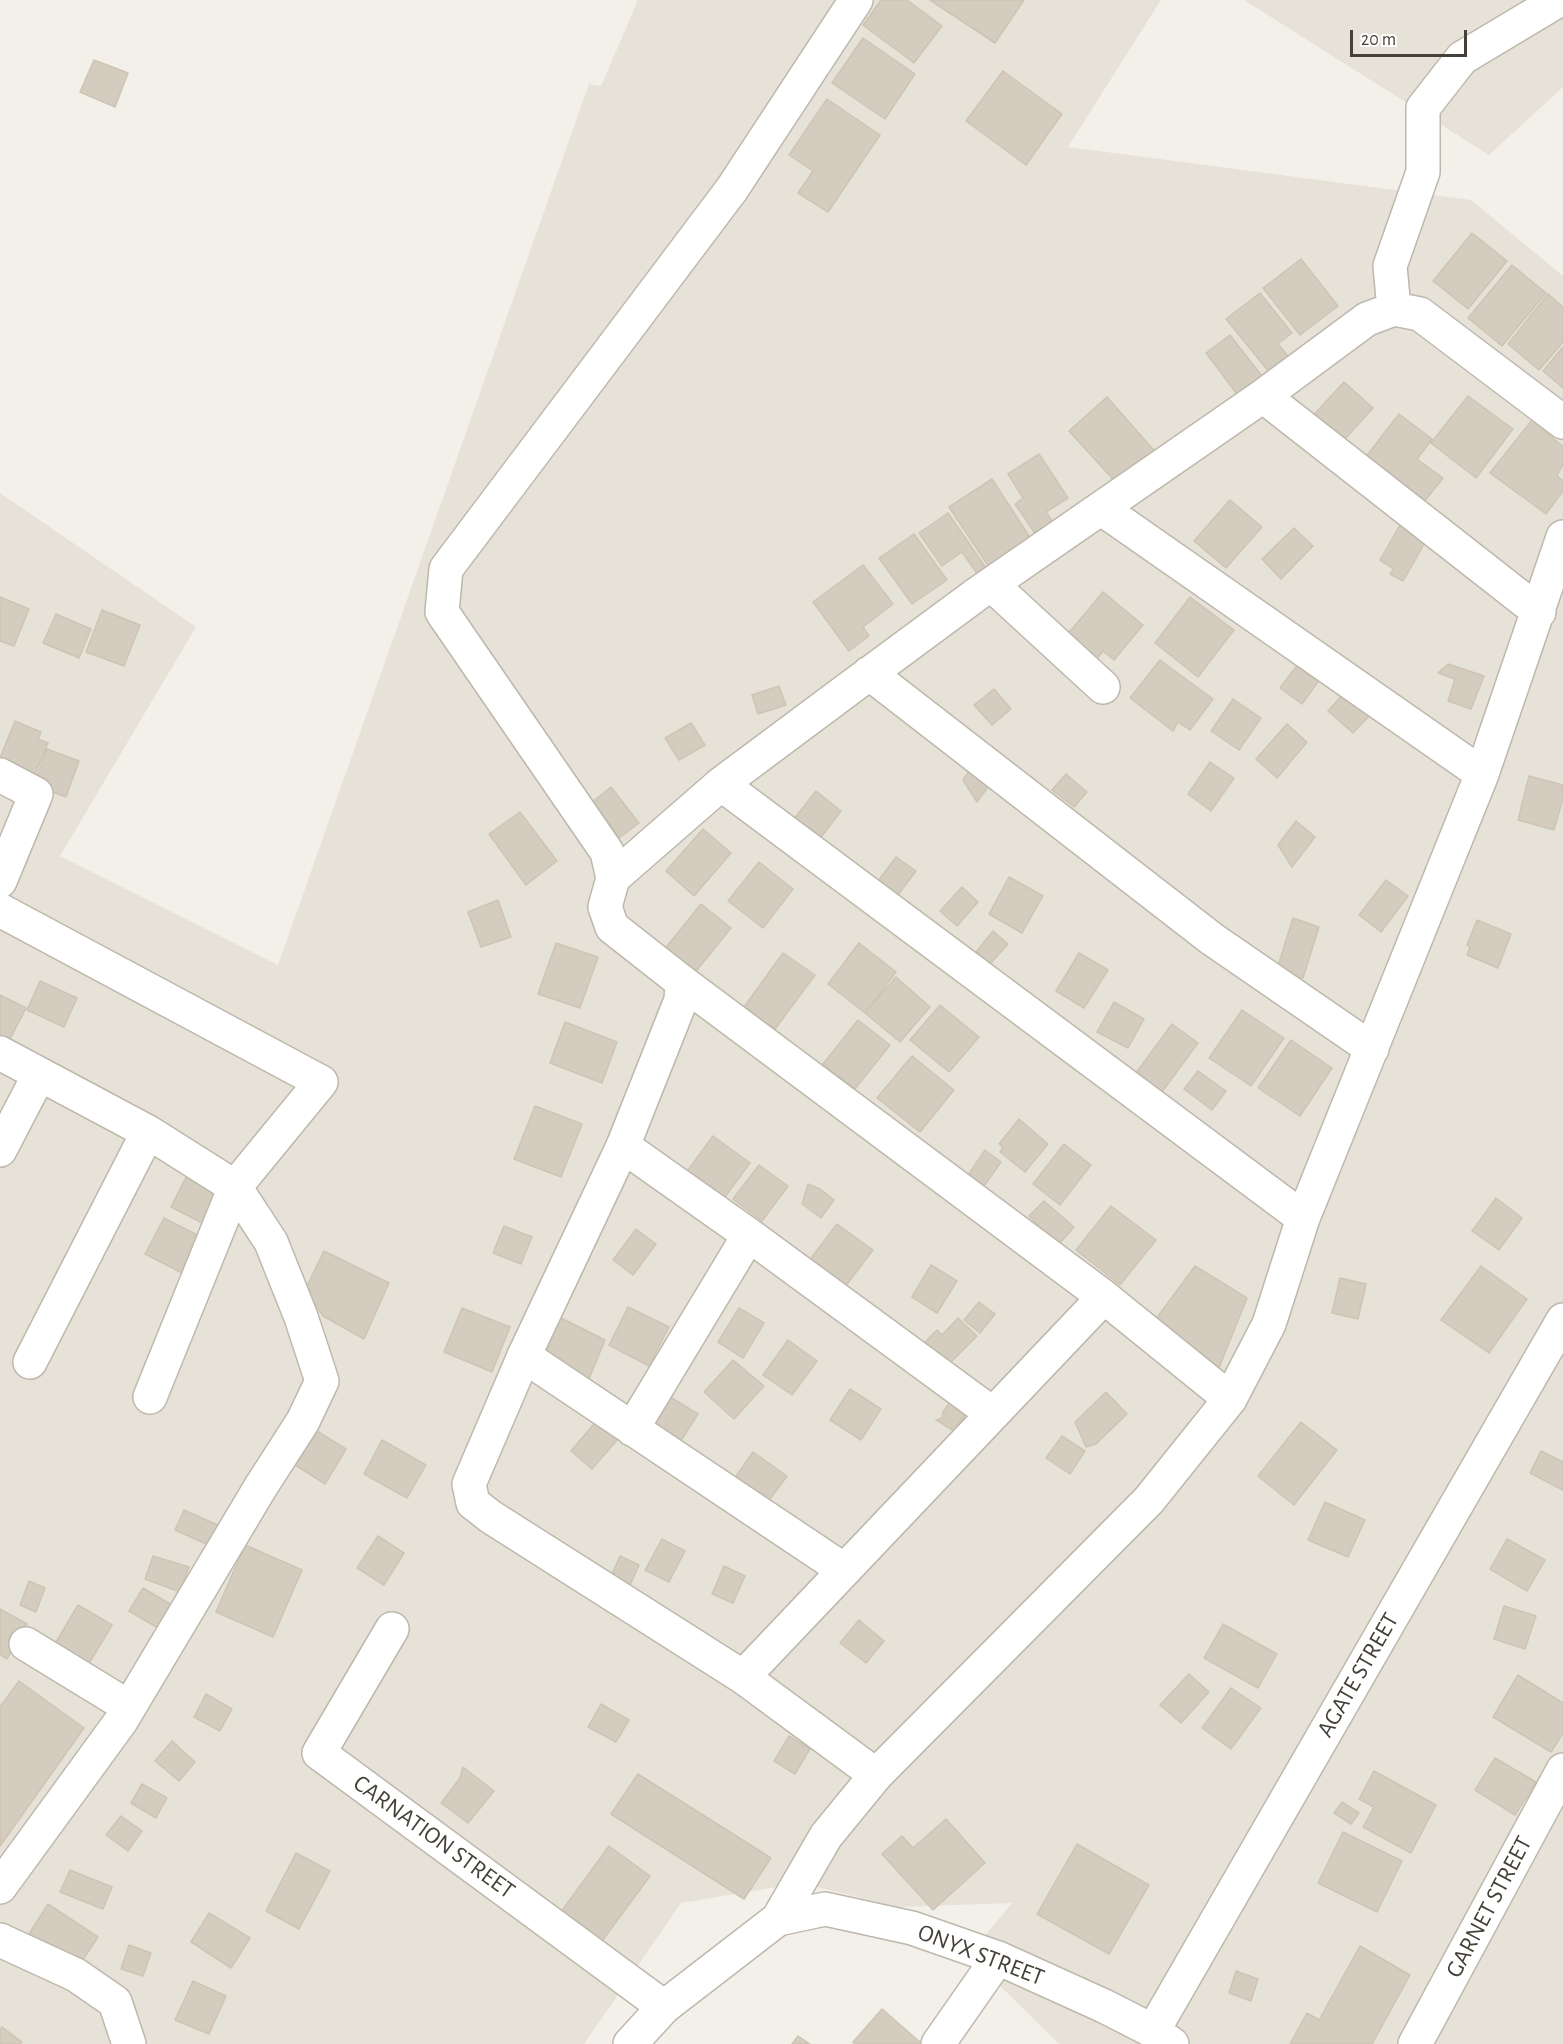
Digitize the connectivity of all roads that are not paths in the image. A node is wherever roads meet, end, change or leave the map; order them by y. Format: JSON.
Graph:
{"nodes":[{"id":1,"x":856,"y":0,"type":"edge"},
{"id":2,"x":1559,"y":0,"type":"edge"},
{"id":3,"x":1394,"y":309,"type":"junction"},
{"id":4,"x":1263,"y":396,"type":"junction"},
{"id":5,"x":1563,"y":422,"type":"edge"},
{"id":6,"x":1102,"y":509,"type":"junction"},
{"id":7,"x":1563,"y":537,"type":"edge"},
{"id":8,"x":992,"y":585,"type":"junction"},
{"id":9,"x":1539,"y":612,"type":"junction"},
{"id":10,"x":869,"y":673,"type":"junction"},
{"id":11,"x":1103,"y":687,"type":"dead end"},
{"id":12,"x":1482,"y":774,"type":"junction"},
{"id":13,"x":0,"y":775,"type":"edge"},
{"id":14,"x":721,"y":784,"type":"junction"},
{"id":15,"x":613,"y":878,"type":"junction"},
{"id":16,"x":0,"y":881,"type":"edge"},
{"id":17,"x":0,"y":910,"type":"edge"},
{"id":18,"x":682,"y":982,"type":"junction"},
{"id":19,"x":1372,"y":1049,"type":"junction"},
{"id":20,"x":0,"y":1053,"type":"edge"},
{"id":21,"x":39,"y":1075,"type":"junction"},
{"id":22,"x":148,"y":1132,"type":"junction"},
{"id":23,"x":622,"y":1146,"type":"junction"},
{"id":24,"x":0,"y":1150,"type":"edge"},
{"id":25,"x":235,"y":1187,"type":"junction"},
{"id":26,"x":1303,"y":1218,"type":"junction"},
{"id":27,"x":749,"y":1235,"type":"junction"},
{"id":28,"x":1104,"y":1297,"type":"junction"},
{"id":29,"x":1563,"y":1320,"type":"edge"},
{"id":30,"x":524,"y":1356,"type":"junction"},
{"id":31,"x":30,"y":1362,"type":"dead end"},
{"id":32,"x":150,"y":1397,"type":"dead end"},
{"id":33,"x":1230,"y":1399,"type":"junction"},
{"id":34,"x":993,"y":1414,"type":"junction"},
{"id":35,"x":632,"y":1429,"type":"junction"},
{"id":36,"x":844,"y":1570,"type":"junction"},
{"id":37,"x":392,"y":1629,"type":"dead end"},
{"id":38,"x":26,"y":1644,"type":"dead end"},
{"id":39,"x":743,"y":1677,"type":"junction"},
{"id":40,"x":129,"y":1707,"type":"junction"},
{"id":41,"x":1563,"y":1770,"type":"edge"},
{"id":42,"x":876,"y":1775,"type":"junction"},
{"id":43,"x":0,"y":1887,"type":"edge"},
{"id":44,"x":778,"y":1919,"type":"junction"},
{"id":45,"x":0,"y":1940,"type":"edge"},
{"id":46,"x":998,"y":1958,"type":"junction"},
{"id":47,"x":664,"y":2007,"type":"junction"},
{"id":48,"x":1163,"y":2037,"type":"edge"},
{"id":49,"x":129,"y":2044,"type":"edge"},
{"id":50,"x":630,"y":2044,"type":"edge"},
{"id":51,"x":938,"y":2044,"type":"edge"},
{"id":52,"x":1415,"y":2044,"type":"edge"}],
"edges":[{"from":1,"to":15,"type":"street"},
{"from":2,"to":3,"type":"street"},
{"from":3,"to":4,"type":"street"},
{"from":3,"to":5,"type":"street"},
{"from":4,"to":6,"type":"street"},
{"from":4,"to":9,"type":"street"},
{"from":6,"to":8,"type":"street"},
{"from":6,"to":12,"type":"street"},
{"from":7,"to":9,"type":"street"},
{"from":8,"to":10,"type":"street"},
{"from":8,"to":11,"type":"street"},
{"from":9,"to":12,"type":"street"},
{"from":10,"to":14,"type":"street"},
{"from":10,"to":19,"type":"street"},
{"from":12,"to":19,"type":"street"},
{"from":13,"to":16,"type":"street"},
{"from":14,"to":15,"type":"street"},
{"from":14,"to":26,"type":"street"},
{"from":15,"to":18,"type":"street"},
{"from":17,"to":25,"type":"street"},
{"from":18,"to":23,"type":"street"},
{"from":18,"to":28,"type":"street"},
{"from":19,"to":26,"type":"street"},
{"from":20,"to":21,"type":"street"},
{"from":21,"to":22,"type":"street"},
{"from":21,"to":24,"type":"street"},
{"from":22,"to":25,"type":"street"},
{"from":22,"to":31,"type":"street"},
{"from":23,"to":27,"type":"street"},
{"from":23,"to":30,"type":"street"},
{"from":25,"to":32,"type":"street"},
{"from":25,"to":40,"type":"street"},
{"from":26,"to":33,"type":"street"},
{"from":27,"to":34,"type":"street"},
{"from":27,"to":35,"type":"street"},
{"from":28,"to":33,"type":"street"},
{"from":28,"to":34,"type":"street"},
{"from":29,"to":48,"type":"street","name":"AGATE STREET"},
{"from":30,"to":35,"type":"street"},
{"from":30,"to":39,"type":"street"},
{"from":33,"to":42,"type":"street"},
{"from":34,"to":36,"type":"street"},
{"from":35,"to":36,"type":"street"},
{"from":36,"to":39,"type":"street"},
{"from":37,"to":47,"type":"street","name":"CARNATION STREET"},
{"from":38,"to":40,"type":"street"},
{"from":39,"to":42,"type":"street"},
{"from":40,"to":43,"type":"street"},
{"from":41,"to":52,"type":"street","name":"GARNET STREET"},
{"from":42,"to":44,"type":"street"},
{"from":44,"to":46,"type":"street","name":"ONYX STREET"},
{"from":44,"to":47,"type":"street"},
{"from":45,"to":49,"type":"street"},
{"from":46,"to":48,"type":"street","name":"ONYX STREET"},
{"from":46,"to":51,"type":"street"},
{"from":47,"to":50,"type":"street"}]}
